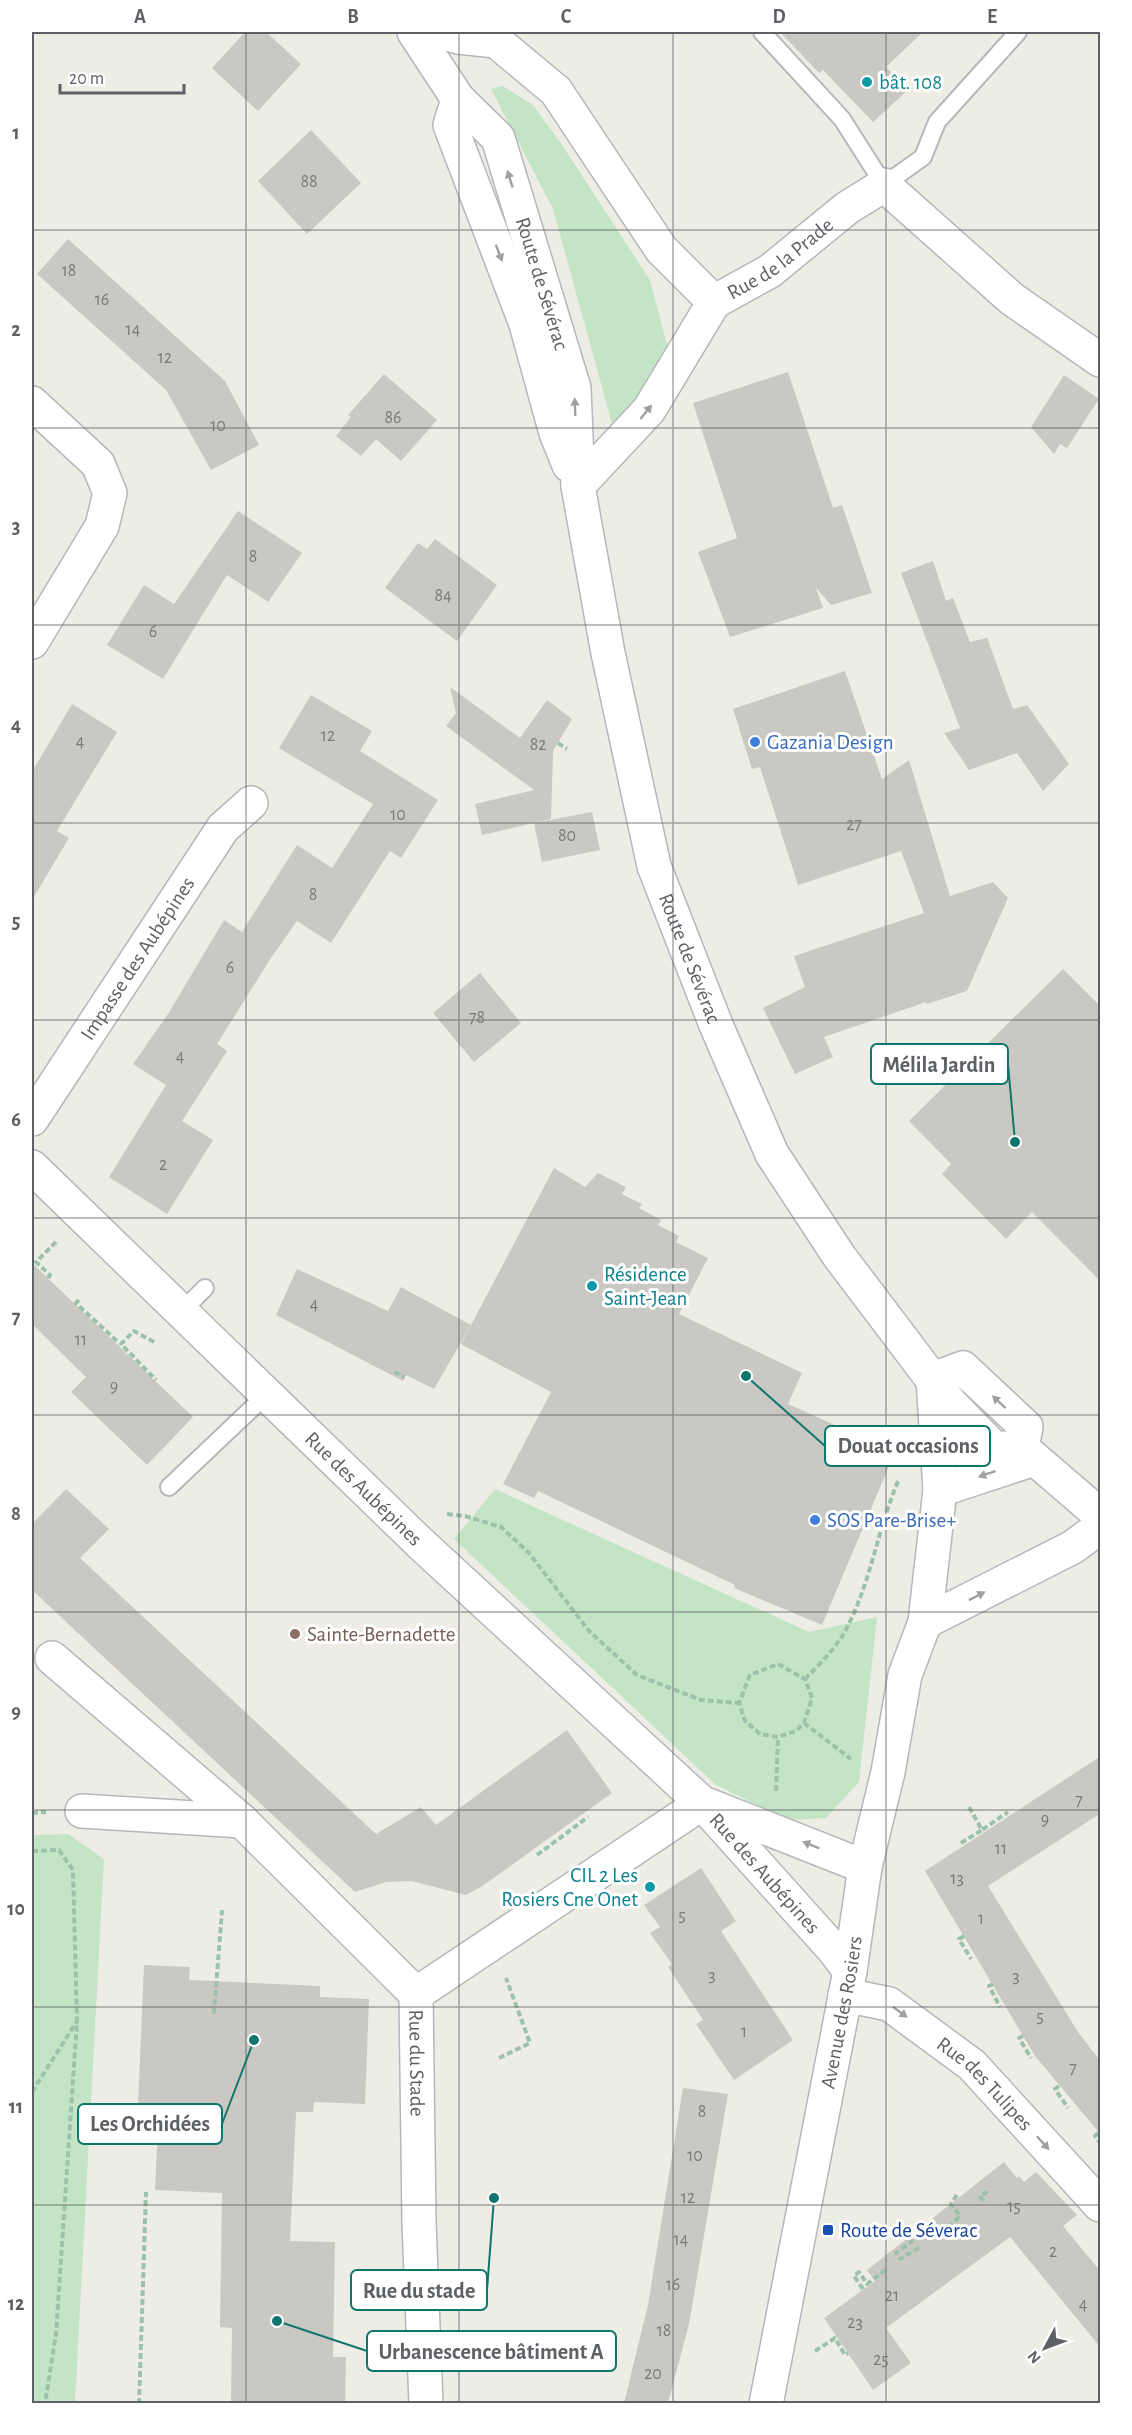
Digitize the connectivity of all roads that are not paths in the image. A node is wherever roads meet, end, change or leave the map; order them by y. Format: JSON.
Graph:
{"nodes":[{"id":1,"x":414,"y":32,"type":"edge"},
{"id":2,"x":441,"y":32,"type":"edge"},
{"id":3,"x":762,"y":32,"type":"edge"},
{"id":4,"x":1018,"y":32,"type":"edge"},
{"id":5,"x":884,"y":185,"type":"junction"},
{"id":6,"x":714,"y":302,"type":"junction"},
{"id":7,"x":1101,"y":360,"type":"edge"},
{"id":8,"x":32,"y":403,"type":"edge"},
{"id":9,"x":579,"y":486,"type":"junction"},
{"id":10,"x":32,"y":642,"type":"edge"},
{"id":11,"x":251,"y":803,"type":"dead end"},
{"id":12,"x":32,"y":1119,"type":"edge"},
{"id":13,"x":32,"y":1167,"type":"edge"},
{"id":14,"x":205,"y":1288,"type":"dead end"},
{"id":15,"x":180,"y":1313,"type":"junction"},
{"id":16,"x":933,"y":1379,"type":"junction"},
{"id":17,"x":266,"y":1395,"type":"junction"},
{"id":18,"x":1028,"y":1454,"type":"junction"},
{"id":19,"x":169,"y":1487,"type":"dead end"},
{"id":20,"x":940,"y":1490,"type":"junction"},
{"id":21,"x":1101,"y":1515,"type":"edge"},
{"id":22,"x":1101,"y":1527,"type":"edge"},
{"id":23,"x":925,"y":1622,"type":"junction"},
{"id":24,"x":52,"y":1658,"type":"dead end"},
{"id":25,"x":702,"y":1803,"type":"junction"},
{"id":26,"x":82,"y":1811,"type":"dead end"},
{"id":27,"x":242,"y":1821,"type":"junction"},
{"id":28,"x":865,"y":1867,"type":"junction"},
{"id":29,"x":847,"y":1983,"type":"junction"},
{"id":30,"x":416,"y":1994,"type":"junction"},
{"id":31,"x":1101,"y":2205,"type":"edge"},
{"id":32,"x":426,"y":2403,"type":"edge"},
{"id":33,"x":766,"y":2403,"type":"edge"}],
"edges":[{"from":1,"to":9,"type":"street","name":"Route de Sévérac"},
{"from":2,"to":6,"type":"street","name":"Rue de la Prade"},
{"from":3,"to":5,"type":"lane"},
{"from":4,"to":5,"type":"lane"},
{"from":5,"to":6,"type":"street","name":"Rue de la Prade"},
{"from":5,"to":7,"type":"street"},
{"from":9,"to":6,"type":"street","one_way":true},
{"from":8,"to":10,"type":"street"},
{"from":9,"to":16,"type":"street","name":"Route de Sévérac"},
{"from":11,"to":12,"type":"street","name":"Impasse des Aubépines"},
{"from":13,"to":15,"type":"street","name":"Rue des Aubépines"},
{"from":14,"to":15,"type":"lane"},
{"from":15,"to":17,"type":"street","name":"Rue des Aubépines"},
{"from":16,"to":18,"type":"street","name":"Route de Sévérac"},
{"from":16,"to":20,"type":"street","name":"Avenue des Rosiers"},
{"from":17,"to":19,"type":"lane"},
{"from":17,"to":25,"type":"street","name":"Rue des Aubépines"},
{"from":18,"to":20,"type":"street","one_way":true},
{"from":18,"to":21,"type":"street"},
{"from":20,"to":23,"type":"street","name":"Avenue des Rosiers"},
{"from":23,"to":22,"type":"street","one_way":true},
{"from":23,"to":28,"type":"street","name":"Avenue des Rosiers"},
{"from":24,"to":27,"type":"street"},
{"from":28,"to":25,"type":"street","name":"Rue des Aubépines","one_way":true},
{"from":25,"to":29,"type":"street","name":"Rue des Aubépines"},
{"from":25,"to":30,"type":"street","name":"Rue du Stade"},
{"from":26,"to":27,"type":"street"},
{"from":27,"to":30,"type":"street"},
{"from":28,"to":29,"type":"street","name":"Avenue des Rosiers"},
{"from":29,"to":31,"type":"street","name":"Rue des Tulipes","one_way":true},
{"from":29,"to":33,"type":"street","name":"Avenue des Rosiers"},
{"from":30,"to":32,"type":"street","name":"Rue du Stade"}]}
